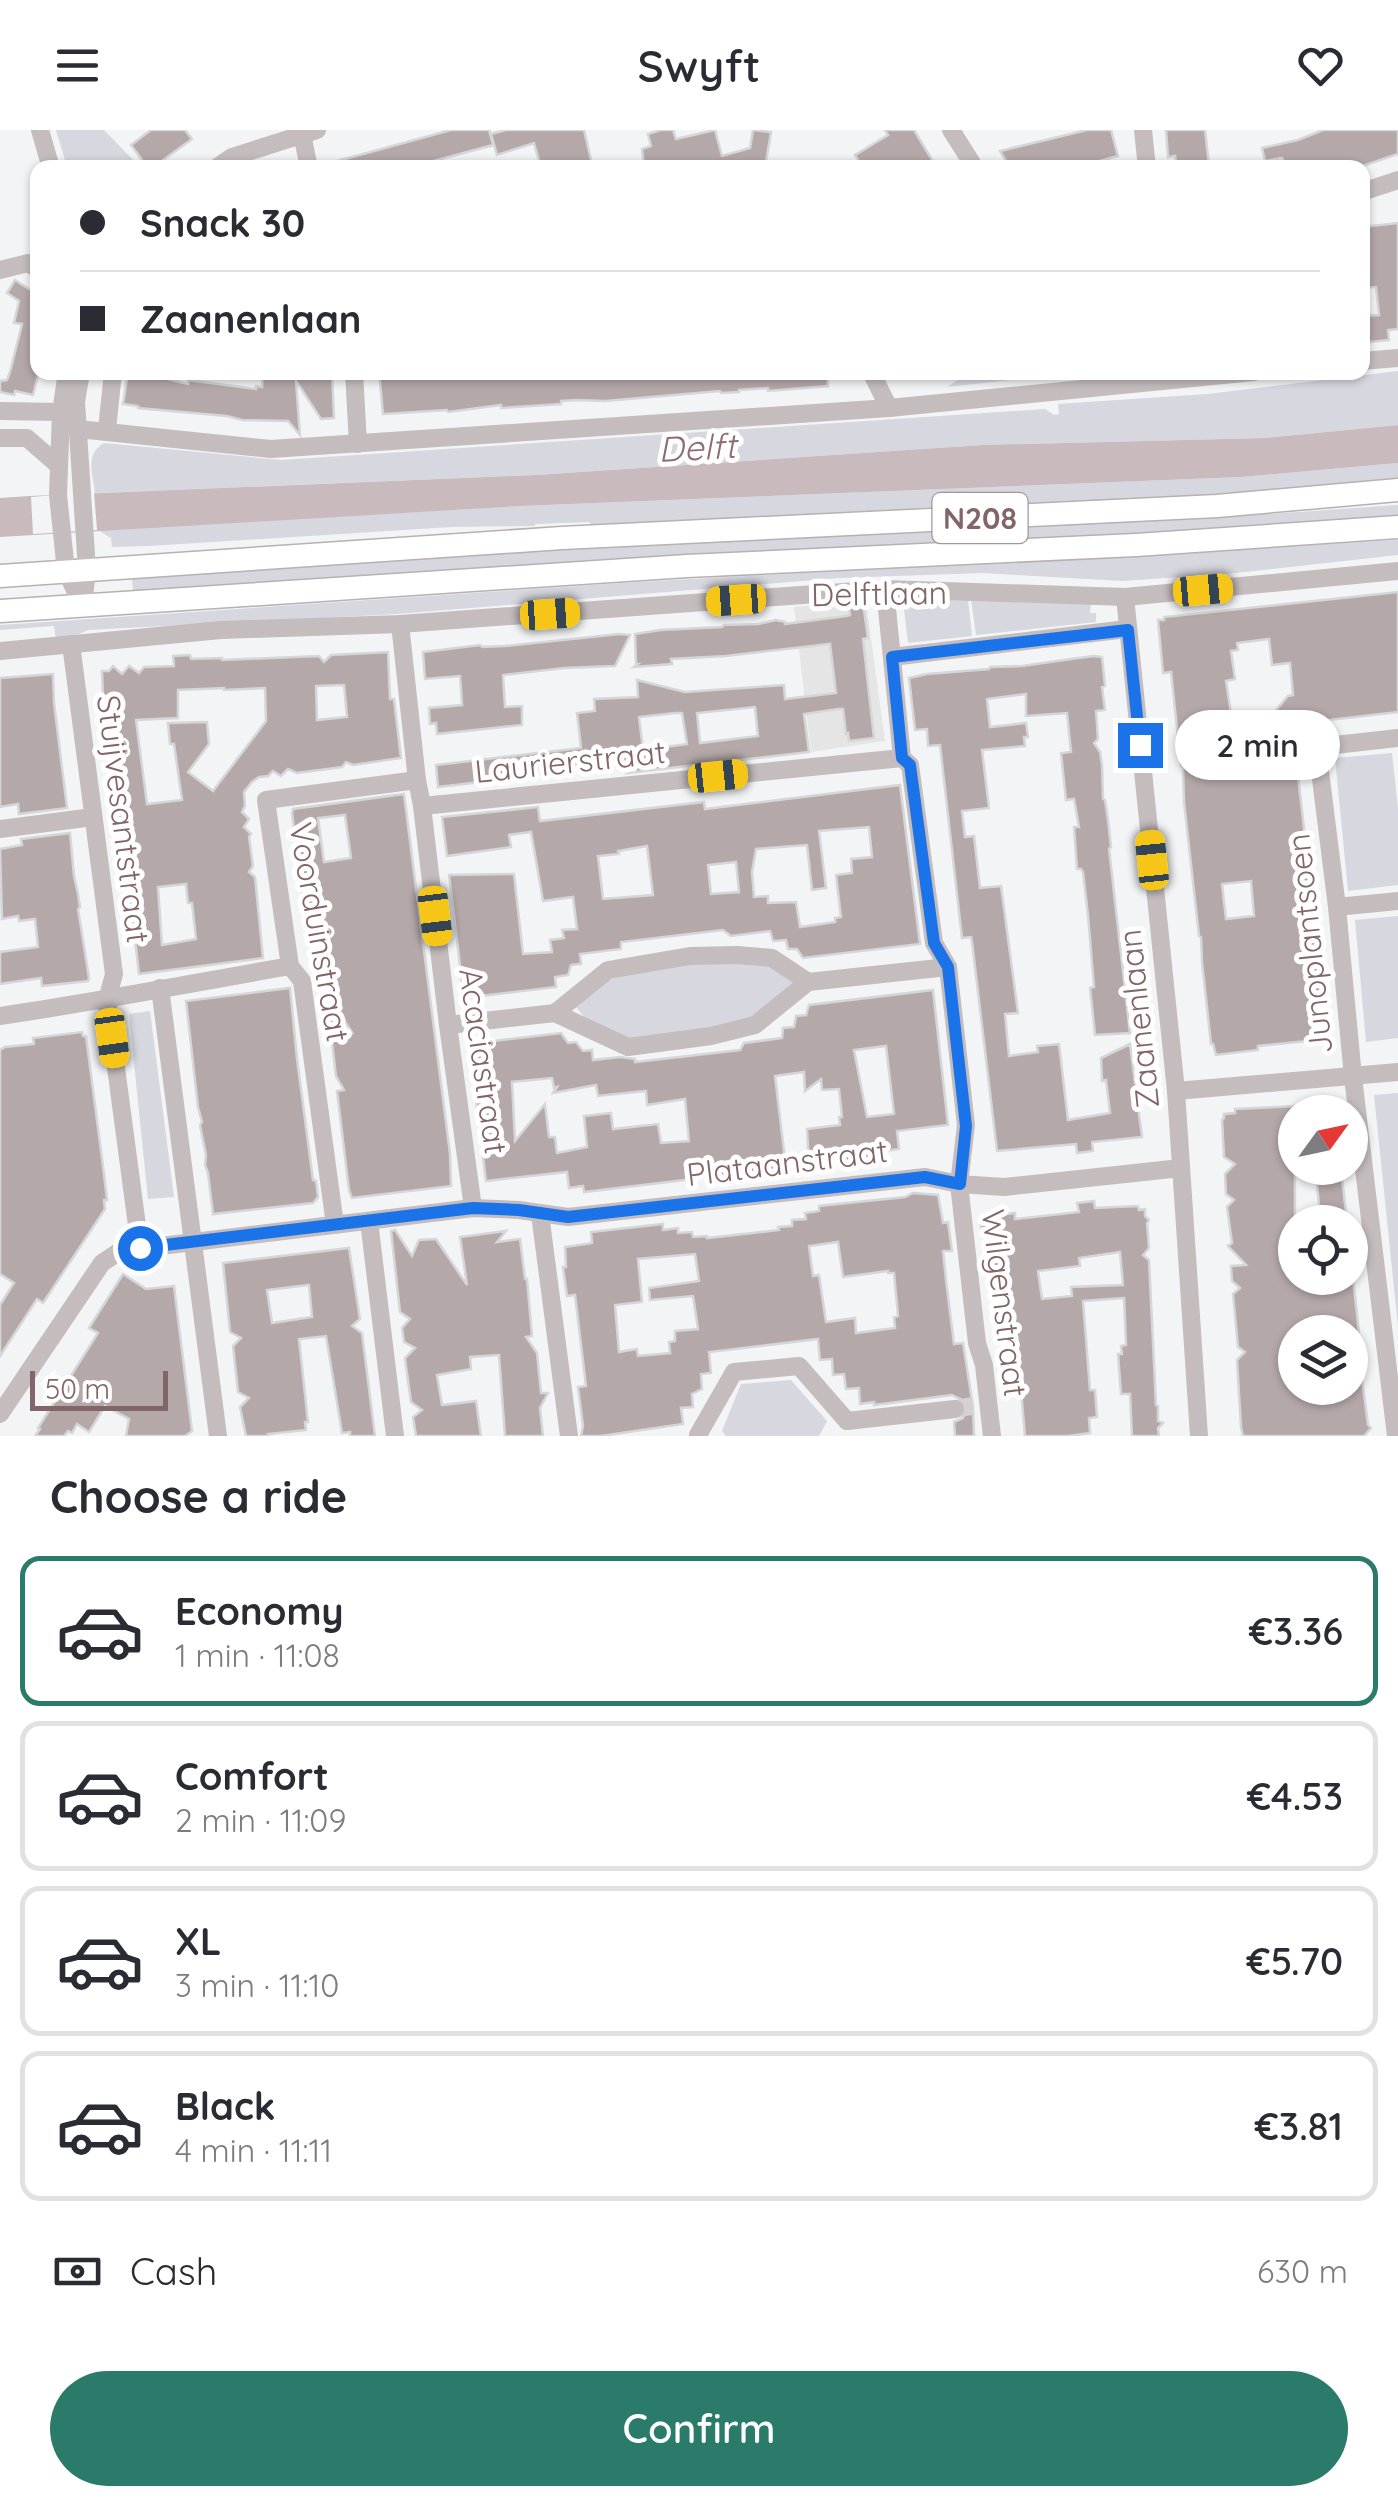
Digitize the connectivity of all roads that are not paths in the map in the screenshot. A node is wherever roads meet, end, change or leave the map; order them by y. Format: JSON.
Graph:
{"nodes":[{"id":1,"x":40,"y":130,"type":"edge"},
{"id":2,"x":951,"y":130,"type":"edge"},
{"id":3,"x":1142,"y":130,"type":"edge"},
{"id":4,"x":309,"y":132,"type":"edge"},
{"id":5,"x":49,"y":160,"type":"edge"},
{"id":6,"x":228,"y":160,"type":"edge"},
{"id":7,"x":309,"y":160,"type":"edge"},
{"id":8,"x":970,"y":160,"type":"edge"},
{"id":9,"x":1146,"y":160,"type":"edge"},
{"id":10,"x":1398,"y":180,"type":"edge"},
{"id":11,"x":1370,"y":189,"type":"edge"},
{"id":12,"x":30,"y":264,"type":"edge"},
{"id":13,"x":0,"y":270,"type":"edge"},
{"id":14,"x":1398,"y":358,"type":"edge"},
{"id":15,"x":1370,"y":361,"type":"edge"},
{"id":16,"x":67,"y":380,"type":"edge"},
{"id":17,"x":80,"y":380,"type":"edge"},
{"id":18,"x":111,"y":380,"type":"edge"},
{"id":19,"x":354,"y":380,"type":"edge"},
{"id":20,"x":875,"y":380,"type":"edge"},
{"id":21,"x":1102,"y":380,"type":"edge"},
{"id":22,"x":1064,"y":382,"type":"edge"},
{"id":23,"x":888,"y":408,"type":"junction"},
{"id":24,"x":0,"y":411,"type":"edge"},
{"id":25,"x":66,"y":423,"type":"junction"},
{"id":26,"x":106,"y":430,"type":"junction"},
{"id":27,"x":0,"y":438,"type":"edge"},
{"id":28,"x":358,"y":444,"type":"junction"},
{"id":29,"x":58,"y":465,"type":"junction"},
{"id":30,"x":1398,"y":490,"type":"edge"},
{"id":31,"x":1398,"y":527,"type":"edge"},
{"id":32,"x":76,"y":570,"type":"junction"},
{"id":33,"x":1398,"y":571,"type":"edge"},
{"id":34,"x":0,"y":576,"type":"edge"},
{"id":35,"x":885,"y":589,"type":"junction"},
{"id":36,"x":1125,"y":598,"type":"junction"},
{"id":37,"x":83,"y":607,"type":"junction"},
{"id":38,"x":0,"y":611,"type":"edge"},
{"id":39,"x":400,"y":624,"type":"junction"},
{"id":40,"x":1128,"y":630,"type":"junction"},
{"id":41,"x":71,"y":644,"type":"junction"},
{"id":42,"x":0,"y":650,"type":"edge"},
{"id":43,"x":892,"y":657,"type":"junction"},
{"id":44,"x":1398,"y":738,"type":"edge"},
{"id":45,"x":902,"y":758,"type":"junction"},
{"id":46,"x":417,"y":780,"type":"junction"},
{"id":47,"x":422,"y":806,"type":"junction"},
{"id":48,"x":93,"y":817,"type":"junction"},
{"id":49,"x":0,"y":829,"type":"edge"},
{"id":50,"x":1398,"y":900,"type":"edge"},
{"id":51,"x":1337,"y":906,"type":"junction"},
{"id":52,"x":290,"y":966,"type":"junction"},
{"id":53,"x":948,"y":967,"type":"junction"},
{"id":54,"x":808,"y":982,"type":"junction"},
{"id":55,"x":160,"y":988,"type":"junction"},
{"id":56,"x":106,"y":1000,"type":"junction"},
{"id":57,"x":556,"y":1013,"type":"junction"},
{"id":58,"x":0,"y":1016,"type":"edge"},
{"id":59,"x":448,"y":1025,"type":"junction"},
{"id":60,"x":1398,"y":1072,"type":"edge"},
{"id":61,"x":1353,"y":1077,"type":"junction"},
{"id":62,"x":1176,"y":1091,"type":"junction"},
{"id":63,"x":1181,"y":1168,"type":"junction"},
{"id":64,"x":960,"y":1184,"type":"junction"},
{"id":65,"x":473,"y":1208,"type":"junction"},
{"id":66,"x":540,"y":1214,"type":"junction"},
{"id":67,"x":369,"y":1221,"type":"junction"},
{"id":68,"x":335,"y":1225,"type":"junction"},
{"id":69,"x":194,"y":1242,"type":"junction"},
{"id":70,"x":140,"y":1248,"type":"junction"},
{"id":71,"x":1395,"y":1394,"type":"edge"},
{"id":72,"x":972,"y":1406,"type":"junction"},
{"id":73,"x":0,"y":1414,"type":"edge"},
{"id":74,"x":843,"y":1429,"type":"edge"},
{"id":75,"x":699,"y":1435,"type":"edge"},
{"id":76,"x":218,"y":1436,"type":"edge"},
{"id":77,"x":395,"y":1436,"type":"edge"},
{"id":78,"x":569,"y":1436,"type":"edge"},
{"id":79,"x":690,"y":1436,"type":"edge"},
{"id":80,"x":992,"y":1436,"type":"edge"},
{"id":81,"x":1198,"y":1436,"type":"edge"},
{"id":82,"x":1396,"y":1436,"type":"edge"}],
"edges":[{"from":1,"to":5,"type":"street"},
{"from":2,"to":8,"type":"street"},
{"from":3,"to":9,"type":"street"},
{"from":4,"to":6,"type":"street"},
{"from":4,"to":7,"type":"street"},
{"from":10,"to":11,"type":"street"},
{"from":12,"to":13,"type":"street"},
{"from":14,"to":15,"type":"street"},
{"from":16,"to":25,"type":"street"},
{"from":17,"to":25,"type":"street"},
{"from":18,"to":26,"type":"street"},
{"from":19,"to":28,"type":"street"},
{"from":20,"to":23,"type":"street"},
{"from":21,"to":22,"type":"street"},
{"from":22,"to":23,"type":"street"},
{"from":23,"to":28,"type":"street"},
{"from":24,"to":25,"type":"street"},
{"from":25,"to":26,"type":"street"},
{"from":25,"to":29,"type":"street"},
{"from":25,"to":32,"type":"street"},
{"from":26,"to":28,"type":"street"},
{"from":27,"to":29,"type":"street"},
{"from":29,"to":32,"type":"street"},
{"from":30,"to":32,"type":"main road","number":"N208"},
{"from":31,"to":37,"type":"main road","name":"Delftlaan","number":"N208"},
{"from":32,"to":34,"type":"main road","number":"N208"},
{"from":32,"to":37,"type":"street"},
{"from":33,"to":36,"type":"street","name":"Delftlaan"},
{"from":35,"to":36,"type":"street","name":"Delftlaan"},
{"from":35,"to":39,"type":"street","name":"Delftlaan"},
{"from":35,"to":43,"type":"street","name":"Wilgenstraat"},
{"from":36,"to":40,"type":"street","name":"Zaanenlaan"},
{"from":37,"to":38,"type":"main road","name":"Delftlaan","number":"N208"},
{"from":39,"to":41,"type":"street","name":"Delftlaan"},
{"from":39,"to":46,"type":"street","name":"Acaciastraat"},
{"from":40,"to":43,"type":"street","name":"Delftlaan"},
{"from":40,"to":62,"type":"street","name":"Zaanenlaan"},
{"from":41,"to":42,"type":"street","name":"Delftlaan"},
{"from":41,"to":48,"type":"street","name":"Stuijvesantstraat"},
{"from":43,"to":45,"type":"street","name":"Wilgenstraat"},
{"from":44,"to":51,"type":"street","name":"Junoplantsoen"},
{"from":45,"to":47,"type":"street","name":"Laurierstraat"},
{"from":45,"to":53,"type":"street","name":"Wilgenstraat"},
{"from":46,"to":47,"type":"street","name":"Acaciastraat"},
{"from":46,"to":52,"type":"street","name":"Voorduinstraat"},
{"from":47,"to":59,"type":"street","name":"Acaciastraat"},
{"from":48,"to":49,"type":"street"},
{"from":48,"to":56,"type":"street","name":"Stuijvesantstraat"},
{"from":50,"to":51,"type":"street"},
{"from":51,"to":61,"type":"street","name":"Junoplantsoen"},
{"from":52,"to":55,"type":"street"},
{"from":52,"to":68,"type":"street","name":"Voorduinstraat"},
{"from":53,"to":54,"type":"street"},
{"from":53,"to":64,"type":"street","name":"Wilgenstraat"},
{"from":54,"to":57,"type":"street"},
{"from":54,"to":57,"type":"street"},
{"from":55,"to":56,"type":"street"},
{"from":55,"to":69,"type":"street"},
{"from":56,"to":58,"type":"street"},
{"from":56,"to":70,"type":"street","name":"Stuijvesantstraat"},
{"from":57,"to":59,"type":"street"},
{"from":59,"to":65,"type":"street","name":"Acaciastraat"},
{"from":60,"to":61,"type":"street"},
{"from":61,"to":62,"type":"street"},
{"from":61,"to":71,"type":"street","name":"Junoplantsoen"},
{"from":62,"to":63,"type":"street","name":"Zaanenlaan"},
{"from":63,"to":64,"type":"street","name":"Plataanstraat"},
{"from":63,"to":81,"type":"street","name":"Zaanenlaan"},
{"from":64,"to":66,"type":"street","name":"Plataanstraat"},
{"from":64,"to":72,"type":"street","name":"Wilgenstraat"},
{"from":65,"to":66,"type":"street","name":"Plataanstraat"},
{"from":65,"to":67,"type":"street","name":"Plataanstraat"},
{"from":66,"to":78,"type":"street"},
{"from":67,"to":68,"type":"street","name":"Plataanstraat"},
{"from":67,"to":77,"type":"street"},
{"from":68,"to":69,"type":"street","name":"Plataanstraat"},
{"from":69,"to":70,"type":"street","name":"Plataanstraat"},
{"from":69,"to":76,"type":"street"},
{"from":70,"to":73,"type":"street","name":"Plataanstraat"},
{"from":71,"to":82,"type":"street","name":"Junoplantsoen"},
{"from":72,"to":74,"type":"street"},
{"from":72,"to":80,"type":"street","name":"Wilgenstraat"},
{"from":74,"to":75,"type":"street"},
{"from":75,"to":79,"type":"street"}]}
